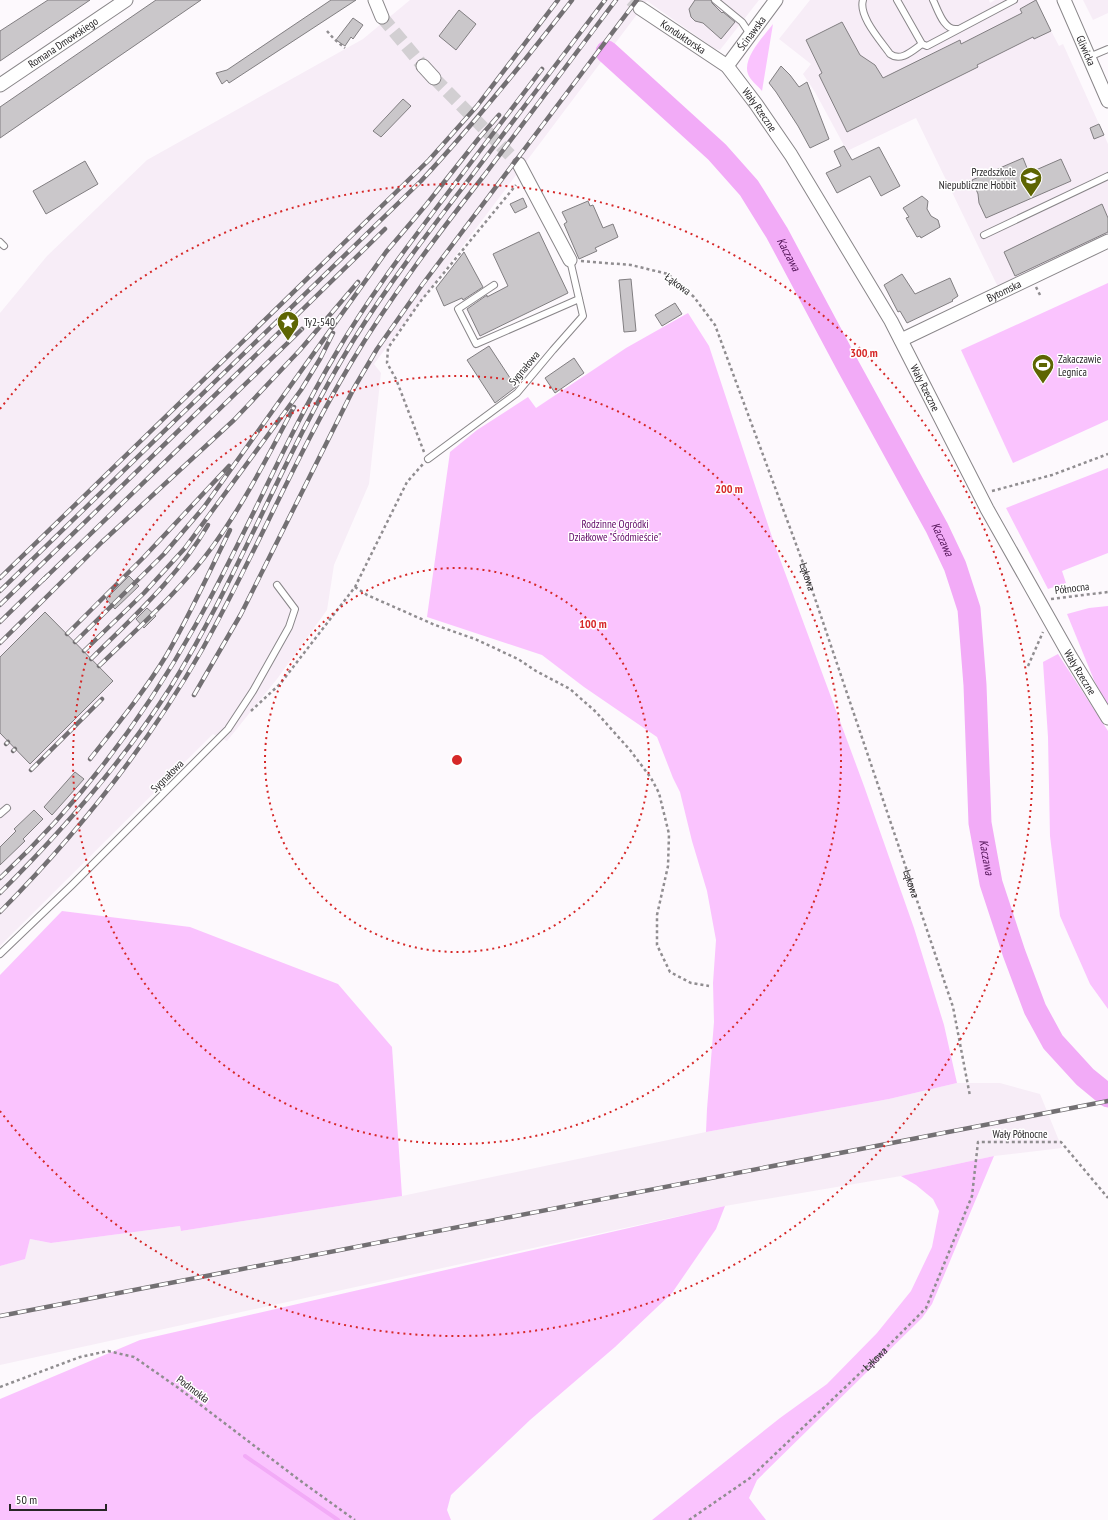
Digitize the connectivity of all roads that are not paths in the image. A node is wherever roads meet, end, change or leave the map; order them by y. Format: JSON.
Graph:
{"nodes":[{"id":1,"x":126,"y":0,"type":"edge"},
{"id":2,"x":375,"y":0,"type":"edge"},
{"id":3,"x":715,"y":0,"type":"edge"},
{"id":4,"x":776,"y":0,"type":"edge"},
{"id":5,"x":863,"y":0,"type":"edge"},
{"id":6,"x":897,"y":0,"type":"edge"},
{"id":7,"x":933,"y":0,"type":"edge"},
{"id":8,"x":1014,"y":0,"type":"edge"},
{"id":9,"x":1064,"y":0,"type":"edge"},
{"id":10,"x":640,"y":8,"type":"tunnel mouth"},
{"id":11,"x":382,"y":18,"type":"tunnel mouth"},
{"id":12,"x":957,"y":29,"type":"junction"},
{"id":13,"x":750,"y":34,"type":"junction"},
{"id":14,"x":922,"y":44,"type":"junction"},
{"id":15,"x":1108,"y":48,"type":"edge"},
{"id":16,"x":1089,"y":57,"type":"junction"},
{"id":17,"x":423,"y":66,"type":"tunnel mouth"},
{"id":18,"x":727,"y":66,"type":"junction"},
{"id":19,"x":434,"y":78,"type":"tunnel mouth"},
{"id":20,"x":0,"y":85,"type":"edge"},
{"id":21,"x":1108,"y":101,"type":"edge"},
{"id":22,"x":521,"y":170,"type":"tunnel mouth"},
{"id":23,"x":1108,"y":176,"type":"edge"},
{"id":24,"x":984,"y":235,"type":"dead end"},
{"id":25,"x":1108,"y":241,"type":"edge"},
{"id":26,"x":570,"y":260,"type":"joint"},
{"id":27,"x":494,"y":285,"type":"dead end"},
{"id":28,"x":579,"y":299,"type":"junction"},
{"id":29,"x":901,"y":340,"type":"junction"},
{"id":30,"x":428,"y":459,"type":"road end"},
{"id":31,"x":277,"y":585,"type":"dead end"},
{"id":32,"x":1108,"y":718,"type":"edge"},
{"id":33,"x":7,"y":808,"type":"dead end"},
{"id":34,"x":0,"y":814,"type":"edge"},
{"id":35,"x":0,"y":954,"type":"edge"}],
"edges":[{"from":1,"to":20,"type":"street","name":"Romana Dmowskiego"},
{"from":2,"to":11,"type":"street"},
{"from":3,"to":13,"type":"lane"},
{"from":4,"to":13,"type":"street","name":"Ścinawska"},
{"from":5,"to":14,"type":"lane"},
{"from":6,"to":14,"type":"lane"},
{"from":7,"to":12,"type":"lane"},
{"from":8,"to":12,"type":"lane"},
{"from":9,"to":16,"type":"street","name":"Gliwicka"},
{"from":10,"to":18,"type":"street","name":"Konduktorska"},
{"from":12,"to":14,"type":"lane"},
{"from":13,"to":18,"type":"street","name":"Ścinawska"},
{"from":15,"to":16,"type":"lane"},
{"from":16,"to":21,"type":"street","name":"Gliwicka"},
{"from":17,"to":19,"type":"street"},
{"from":18,"to":29,"type":"street","name":"Wały Rzeczne"},
{"from":22,"to":26,"type":"street"},
{"from":23,"to":24,"type":"lane"},
{"from":25,"to":29,"type":"street","name":"Bytomska"},
{"from":26,"to":28,"type":"lane","name":"Sygnałowa"},
{"from":27,"to":28,"type":"lane"},
{"from":28,"to":30,"type":"lane","name":"Sygnałowa"},
{"from":29,"to":32,"type":"street","name":"Wały Rzeczne"},
{"from":31,"to":35,"type":"lane","name":"Sygnałowa"},
{"from":33,"to":34,"type":"lane"}]}
